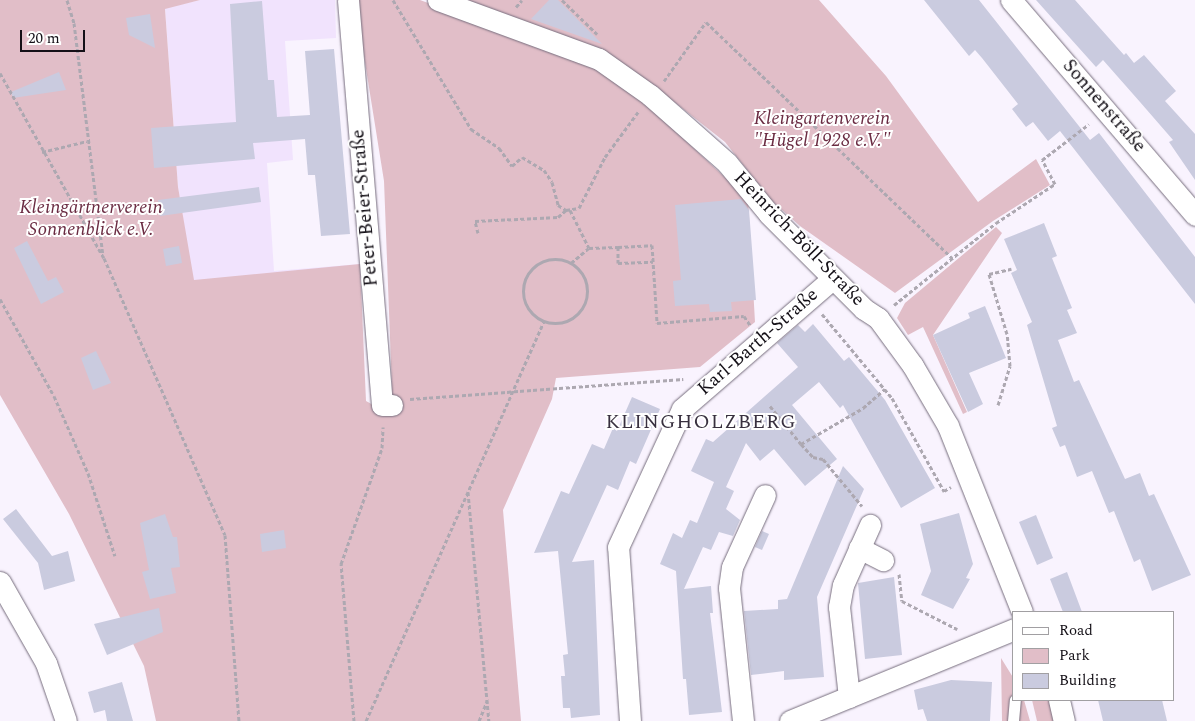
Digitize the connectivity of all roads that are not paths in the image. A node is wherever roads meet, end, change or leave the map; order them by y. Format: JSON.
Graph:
{"nodes":[{"id":1,"x":348,"y":0,"type":"edge"},
{"id":2,"x":438,"y":0,"type":"edge"},
{"id":3,"x":1011,"y":0,"type":"edge"},
{"id":4,"x":1195,"y":214,"type":"edge"},
{"id":5,"x":832,"y":278,"type":"junction"},
{"id":6,"x":387,"y":405,"type":"road end"},
{"id":7,"x":765,"y":495,"type":"dead end"},
{"id":8,"x":870,"y":525,"type":"road end"},
{"id":9,"x":859,"y":548,"type":"junction"},
{"id":10,"x":883,"y":560,"type":"road end"},
{"id":11,"x":0,"y":582,"type":"edge"},
{"id":12,"x":1022,"y":611,"type":"edge"},
{"id":13,"x":1012,"y":630,"type":"edge"},
{"id":14,"x":849,"y":697,"type":"junction"},
{"id":15,"x":1015,"y":701,"type":"edge"},
{"id":16,"x":1059,"y":701,"type":"edge"},
{"id":17,"x":66,"y":721,"type":"edge"},
{"id":18,"x":630,"y":721,"type":"edge"},
{"id":19,"x":743,"y":721,"type":"edge"},
{"id":20,"x":790,"y":721,"type":"edge"},
{"id":21,"x":1013,"y":721,"type":"edge"},
{"id":22,"x":1064,"y":721,"type":"edge"}],
"edges":[{"from":1,"to":6,"type":"street","name":"Peter-Beier-Straße"},
{"from":2,"to":5,"type":"street","name":"Heinrich-Böll-Straße"},
{"from":3,"to":4,"type":"street","name":"Sonnenstraße"},
{"from":5,"to":12,"type":"street","name":"Heinrich-Böll-Straße"},
{"from":5,"to":18,"type":"street","name":"Karl-Barth-Straße"},
{"from":7,"to":19,"type":"street"},
{"from":8,"to":9,"type":"street"},
{"from":9,"to":10,"type":"street"},
{"from":9,"to":14,"type":"street"},
{"from":11,"to":17,"type":"street"},
{"from":13,"to":14,"type":"street"},
{"from":14,"to":20,"type":"street"},
{"from":15,"to":21,"type":"lane"},
{"from":16,"to":22,"type":"street"}]}
